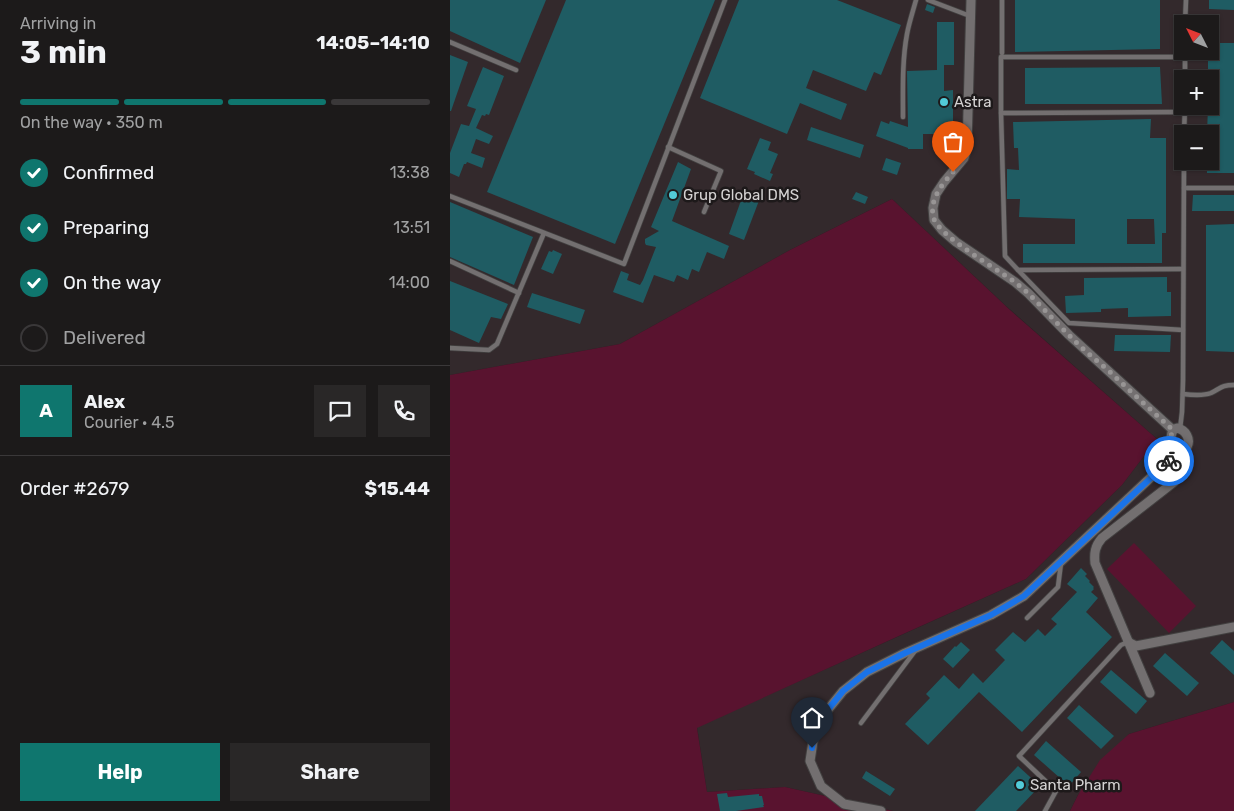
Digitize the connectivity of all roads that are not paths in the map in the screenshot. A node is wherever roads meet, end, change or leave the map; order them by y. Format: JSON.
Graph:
{"nodes":[{"id":1,"x":725,"y":0,"type":"edge"},
{"id":2,"x":916,"y":0,"type":"edge"},
{"id":3,"x":928,"y":0,"type":"edge"},
{"id":4,"x":971,"y":0,"type":"edge"},
{"id":5,"x":1002,"y":0,"type":"edge"},
{"id":6,"x":1186,"y":0,"type":"edge"},
{"id":7,"x":1185,"y":15,"type":"edge"},
{"id":8,"x":971,"y":17,"type":"junction"},
{"id":9,"x":450,"y":42,"type":"edge"},
{"id":10,"x":1002,"y":53,"type":"dead end"},
{"id":11,"x":1174,"y":54,"type":"edge"},
{"id":12,"x":516,"y":70,"type":"dead end"},
{"id":13,"x":1174,"y":112,"type":"edge"},
{"id":14,"x":1001,"y":113,"type":"junction"},
{"id":15,"x":903,"y":117,"type":"dead end"},
{"id":16,"x":668,"y":147,"type":"junction"},
{"id":17,"x":1184,"y":170,"type":"edge"},
{"id":18,"x":1184,"y":188,"type":"junction"},
{"id":19,"x":1234,"y":188,"type":"edge"},
{"id":20,"x":450,"y":196,"type":"edge"},
{"id":21,"x":704,"y":212,"type":"dead end"},
{"id":22,"x":544,"y":233,"type":"junction"},
{"id":23,"x":450,"y":261,"type":"edge"},
{"id":24,"x":1183,"y":269,"type":"junction"},
{"id":25,"x":1018,"y":270,"type":"junction"},
{"id":26,"x":519,"y":292,"type":"junction"},
{"id":27,"x":1183,"y":330,"type":"junction"},
{"id":28,"x":450,"y":348,"type":"edge"},
{"id":29,"x":1234,"y":385,"type":"edge"},
{"id":30,"x":1183,"y":394,"type":"junction"},
{"id":31,"x":1177,"y":429,"type":"junction"},
{"id":32,"x":1181,"y":451,"type":"junction"},
{"id":33,"x":1061,"y":562,"type":"junction"},
{"id":34,"x":1026,"y":618,"type":"dead end"},
{"id":35,"x":1234,"y":626,"type":"edge"},
{"id":36,"x":1128,"y":642,"type":"junction"},
{"id":37,"x":917,"y":648,"type":"junction"},
{"id":38,"x":1150,"y":693,"type":"dead end"},
{"id":39,"x":861,"y":723,"type":"dead end"},
{"id":40,"x":881,"y":811,"type":"edge"},
{"id":41,"x":1045,"y":811,"type":"edge"}],
"edges":[{"from":1,"to":16,"type":"lane"},
{"from":2,"to":15,"type":"lane"},
{"from":3,"to":8,"type":"lane"},
{"from":4,"to":8,"type":"street"},
{"from":5,"to":10,"type":"lane"},
{"from":6,"to":7,"type":"lane"},
{"from":8,"to":31,"type":"street"},
{"from":9,"to":12,"type":"lane"},
{"from":11,"to":14,"type":"lane"},
{"from":13,"to":14,"type":"lane"},
{"from":14,"to":25,"type":"lane"},
{"from":16,"to":21,"type":"lane"},
{"from":16,"to":22,"type":"lane"},
{"from":17,"to":18,"type":"lane"},
{"from":18,"to":19,"type":"lane"},
{"from":18,"to":24,"type":"lane"},
{"from":20,"to":22,"type":"lane"},
{"from":22,"to":26,"type":"lane"},
{"from":23,"to":26,"type":"lane"},
{"from":24,"to":25,"type":"lane"},
{"from":24,"to":27,"type":"lane"},
{"from":25,"to":27,"type":"lane"},
{"from":26,"to":28,"type":"lane"},
{"from":27,"to":30,"type":"lane"},
{"from":29,"to":30,"type":"lane"},
{"from":30,"to":31,"type":"lane"},
{"from":31,"to":32,"type":"street"},
{"from":31,"to":32,"type":"street"},
{"from":32,"to":33,"type":"street"},
{"from":32,"to":36,"type":"street"},
{"from":33,"to":34,"type":"lane"},
{"from":33,"to":37,"type":"street"},
{"from":35,"to":36,"type":"street"},
{"from":36,"to":38,"type":"street"},
{"from":36,"to":41,"type":"lane"},
{"from":37,"to":39,"type":"lane"},
{"from":37,"to":40,"type":"street"}]}
